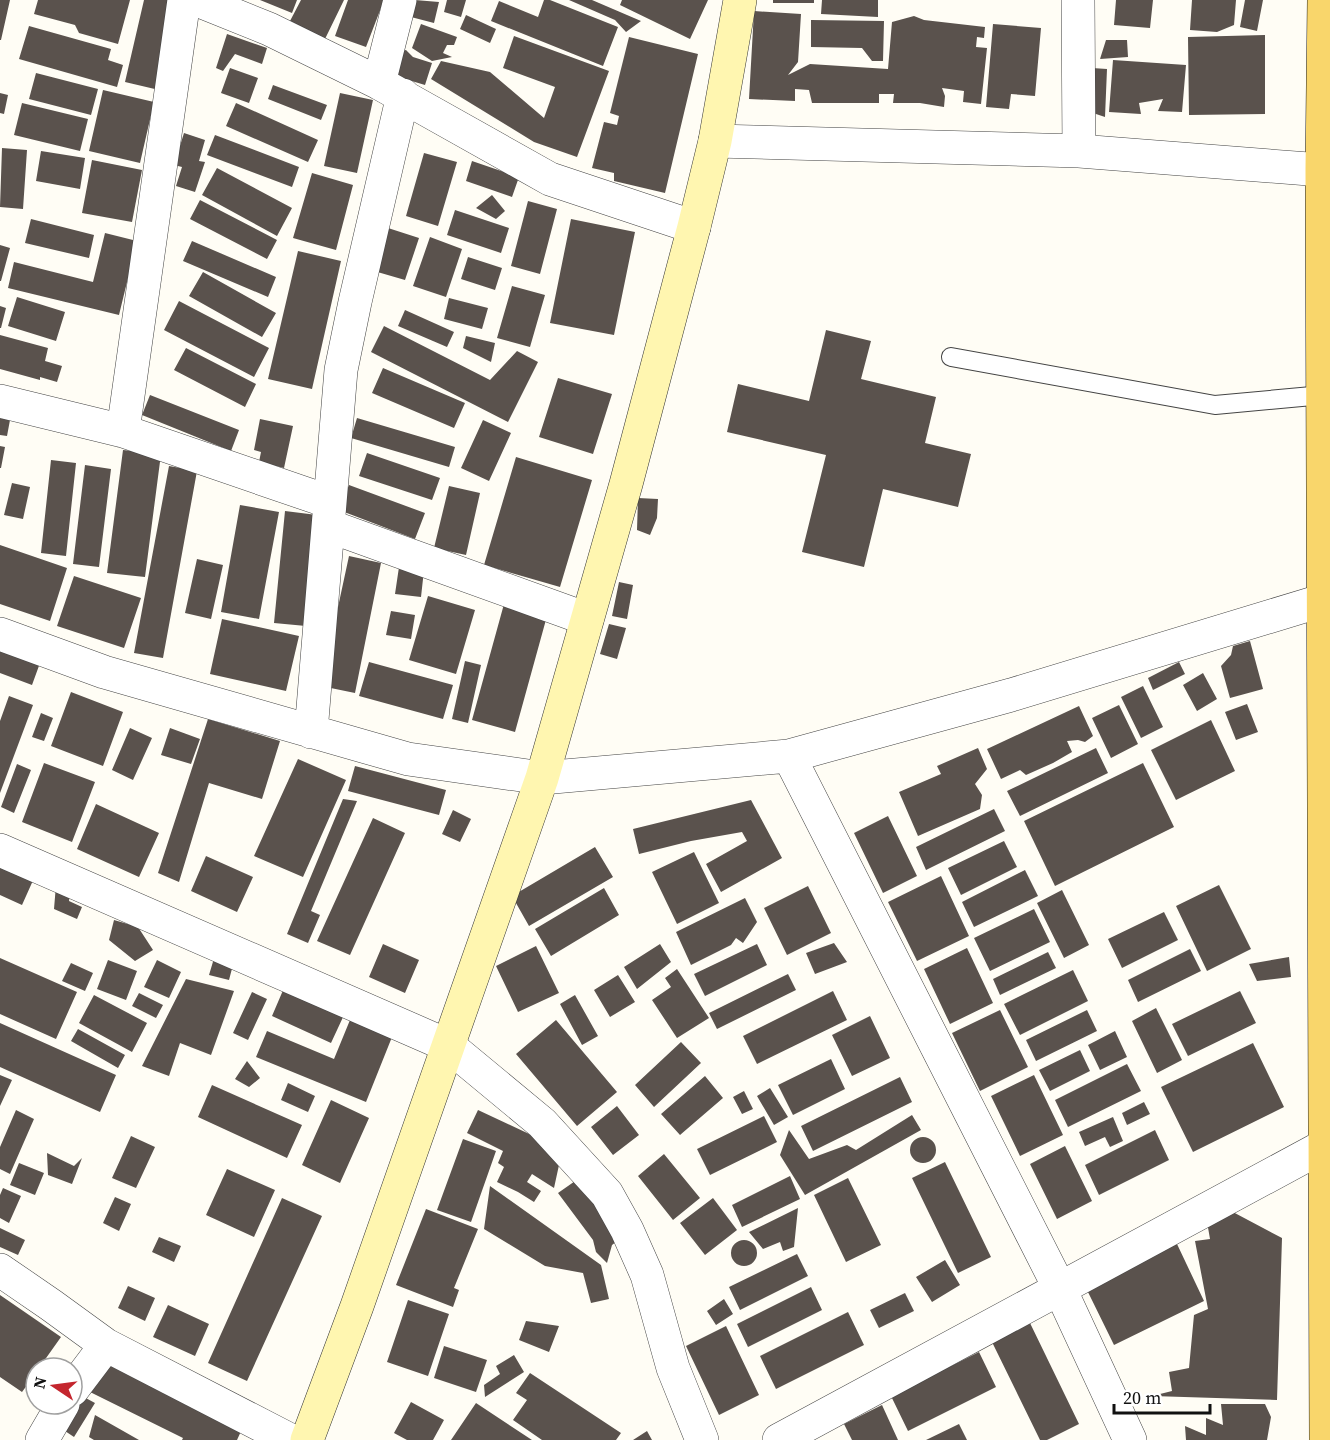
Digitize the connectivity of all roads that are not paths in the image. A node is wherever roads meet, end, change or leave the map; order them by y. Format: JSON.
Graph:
{"nodes":[{"id":1,"x":184,"y":0,"type":"edge"},
{"id":2,"x":196,"y":0,"type":"edge"},
{"id":3,"x":400,"y":0,"type":"edge"},
{"id":4,"x":740,"y":0,"type":"edge"},
{"id":5,"x":1078,"y":0,"type":"edge"},
{"id":6,"x":1324,"y":0,"type":"edge"},
{"id":7,"x":391,"y":89,"type":"junction"},
{"id":8,"x":715,"y":141,"type":"junction"},
{"id":9,"x":1079,"y":151,"type":"junction"},
{"id":10,"x":1322,"y":170,"type":"junction"},
{"id":11,"x":694,"y":227,"type":"junction"},
{"id":12,"x":951,"y":357,"type":"dead end"},
{"id":13,"x":1323,"y":395,"type":"junction"},
{"id":14,"x":0,"y":401,"type":"edge"},
{"id":15,"x":123,"y":430,"type":"junction"},
{"id":16,"x":330,"y":514,"type":"junction"},
{"id":17,"x":1324,"y":600,"type":"junction"},
{"id":18,"x":588,"y":619,"type":"junction"},
{"id":19,"x":0,"y":634,"type":"edge"},
{"id":20,"x":311,"y":732,"type":"junction"},
{"id":21,"x":789,"y":756,"type":"junction"},
{"id":22,"x":542,"y":778,"type":"junction"},
{"id":23,"x":0,"y":849,"type":"edge"},
{"id":24,"x":448,"y":1046,"type":"junction"},
{"id":25,"x":1324,"y":1146,"type":"junction"},
{"id":26,"x":0,"y":1270,"type":"edge"},
{"id":27,"x":1060,"y":1289,"type":"junction"},
{"id":28,"x":106,"y":1346,"type":"junction"},
{"id":29,"x":84,"y":1374,"type":"edge"},
{"id":30,"x":56,"y":1416,"type":"edge"},
{"id":31,"x":42,"y":1440,"type":"edge"},
{"id":32,"x":290,"y":1440,"type":"edge"},
{"id":33,"x":308,"y":1440,"type":"edge"},
{"id":34,"x":702,"y":1440,"type":"edge"},
{"id":35,"x":779,"y":1440,"type":"edge"},
{"id":36,"x":1130,"y":1440,"type":"edge"},
{"id":37,"x":1326,"y":1440,"type":"edge"}],
"edges":[{"from":1,"to":15,"type":"street"},
{"from":2,"to":7,"type":"street"},
{"from":3,"to":7,"type":"street"},
{"from":4,"to":8,"type":"street"},
{"from":5,"to":9,"type":"street"},
{"from":6,"to":10,"type":"main road"},
{"from":7,"to":11,"type":"street"},
{"from":7,"to":16,"type":"street"},
{"from":8,"to":9,"type":"street"},
{"from":8,"to":11,"type":"street"},
{"from":9,"to":10,"type":"street"},
{"from":10,"to":13,"type":"main road"},
{"from":11,"to":18,"type":"street"},
{"from":12,"to":13,"type":"lane"},
{"from":13,"to":17,"type":"main road"},
{"from":14,"to":15,"type":"street"},
{"from":15,"to":16,"type":"street"},
{"from":16,"to":18,"type":"street"},
{"from":16,"to":20,"type":"street"},
{"from":17,"to":21,"type":"street"},
{"from":17,"to":25,"type":"main road"},
{"from":18,"to":22,"type":"street"},
{"from":19,"to":20,"type":"street"},
{"from":20,"to":22,"type":"street"},
{"from":21,"to":22,"type":"street"},
{"from":21,"to":27,"type":"street"},
{"from":22,"to":24,"type":"street"},
{"from":23,"to":24,"type":"street"},
{"from":24,"to":33,"type":"street"},
{"from":24,"to":34,"type":"street"},
{"from":25,"to":27,"type":"street"},
{"from":25,"to":37,"type":"main road"},
{"from":26,"to":28,"type":"street"},
{"from":27,"to":35,"type":"street"},
{"from":27,"to":36,"type":"street"},
{"from":28,"to":29,"type":"street"},
{"from":28,"to":32,"type":"street"},
{"from":30,"to":31,"type":"street"}]}
